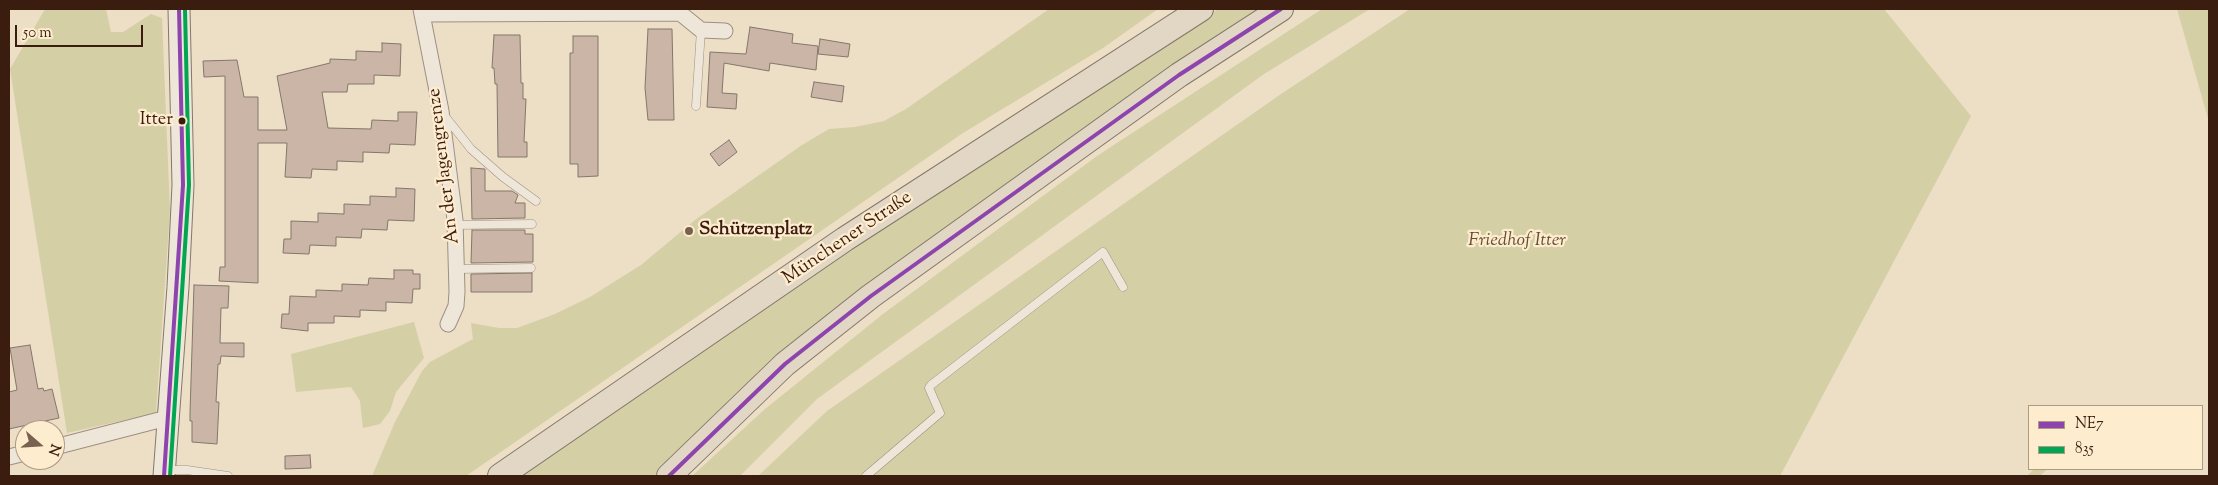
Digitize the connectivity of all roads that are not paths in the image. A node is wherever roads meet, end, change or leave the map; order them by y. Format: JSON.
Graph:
{"nodes":[{"id":1,"x":179,"y":9,"type":"edge"},
{"id":2,"x":1168,"y":9,"type":"edge"},
{"id":3,"x":1201,"y":9,"type":"edge"},
{"id":4,"x":1281,"y":9,"type":"edge"},
{"id":5,"x":421,"y":11,"type":"edge"},
{"id":6,"x":702,"y":30,"type":"junction"},
{"id":7,"x":725,"y":31,"type":"dead end"},
{"id":8,"x":1112,"y":66,"type":"junction"},
{"id":9,"x":696,"y":106,"type":"dead end"},
{"id":10,"x":441,"y":111,"type":"junction"},
{"id":11,"x":536,"y":201,"type":"dead end"},
{"id":12,"x":532,"y":224,"type":"dead end"},
{"id":13,"x":455,"y":225,"type":"junction"},
{"id":14,"x":531,"y":268,"type":"dead end"},
{"id":15,"x":456,"y":269,"type":"junction"},
{"id":16,"x":1123,"y":288,"type":"dead end"},
{"id":17,"x":448,"y":324,"type":"dead end"},
{"id":18,"x":167,"y":418,"type":"junction"},
{"id":19,"x":65,"y":444,"type":"edge"},
{"id":20,"x":163,"y":473,"type":"edge"},
{"id":21,"x":228,"y":476,"type":"edge"},
{"id":22,"x":500,"y":476,"type":"edge"},
{"id":23,"x":669,"y":476,"type":"edge"},
{"id":24,"x":866,"y":476,"type":"edge"}],
"edges":[{"from":1,"to":18,"type":"street"},
{"from":2,"to":8,"type":"main road"},
{"from":3,"to":8,"type":"main road","name":"Münchener Straße"},
{"from":4,"to":23,"type":"main road"},
{"from":5,"to":6,"type":"street"},
{"from":5,"to":10,"type":"street","name":"An der Jagengrenze"},
{"from":6,"to":7,"type":"street"},
{"from":6,"to":9,"type":"lane"},
{"from":8,"to":22,"type":"main road","name":"Münchener Straße"},
{"from":10,"to":11,"type":"lane"},
{"from":10,"to":13,"type":"street","name":"An der Jagengrenze"},
{"from":12,"to":13,"type":"lane"},
{"from":13,"to":15,"type":"street","name":"An der Jagengrenze"},
{"from":14,"to":15,"type":"lane"},
{"from":15,"to":17,"type":"street","name":"An der Jagengrenze"},
{"from":16,"to":24,"type":"lane"},
{"from":18,"to":19,"type":"street"},
{"from":18,"to":20,"type":"street"},
{"from":20,"to":21,"type":"lane"}]}
